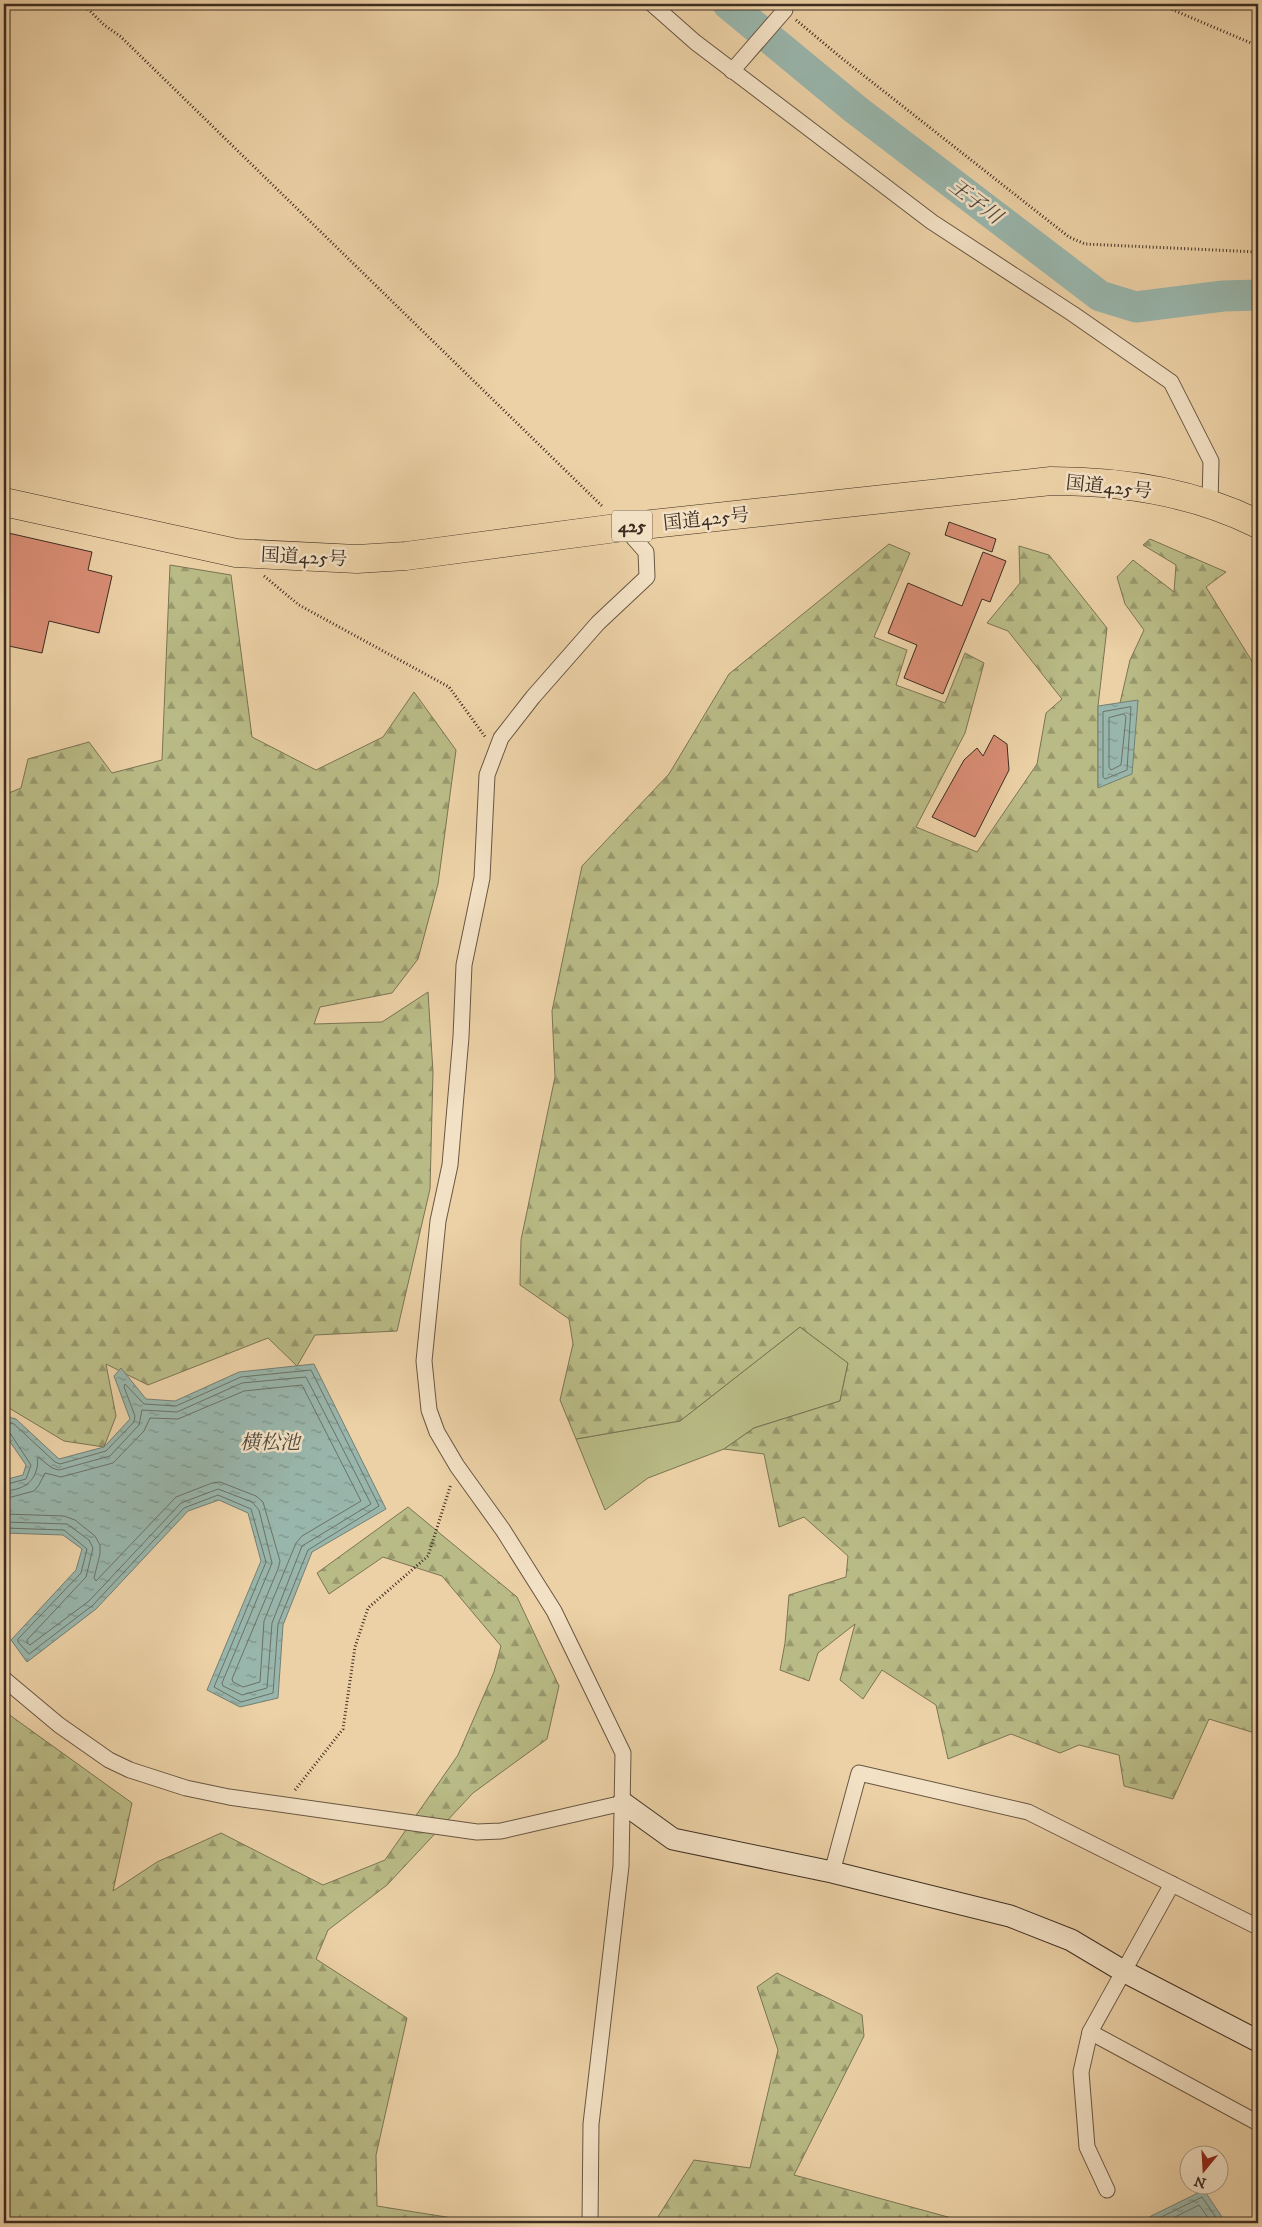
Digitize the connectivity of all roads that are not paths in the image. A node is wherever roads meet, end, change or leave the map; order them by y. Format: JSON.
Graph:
{"nodes":[{"id":1,"x":652,"y":4,"type":"edge"},
{"id":2,"x":785,"y":10,"type":"road end"},
{"id":3,"x":738,"y":66,"type":"junction"},
{"id":4,"x":4,"y":502,"type":"edge"},
{"id":5,"x":1210,"y":503,"type":"junction"},
{"id":6,"x":1258,"y":524,"type":"edge"},
{"id":7,"x":624,"y":527,"type":"junction"},
{"id":8,"x":4,"y":1679,"type":"edge"},
{"id":9,"x":623,"y":1803,"type":"junction"},
{"id":10,"x":832,"y":1872,"type":"junction"},
{"id":11,"x":1172,"y":1884,"type":"junction"},
{"id":12,"x":1258,"y":1927,"type":"edge"},
{"id":13,"x":1123,"y":1971,"type":"junction"},
{"id":14,"x":1090,"y":2032,"type":"junction"},
{"id":15,"x":1258,"y":2042,"type":"edge"},
{"id":16,"x":1258,"y":2123,"type":"edge"},
{"id":17,"x":1107,"y":2190,"type":"dead end"},
{"id":18,"x":590,"y":2223,"type":"edge"}],
"edges":[{"from":1,"to":3,"type":"street"},
{"from":2,"to":3,"type":"street"},
{"from":3,"to":5,"type":"street"},
{"from":4,"to":7,"type":"highway","name":"国道425号","number":"425"},
{"from":5,"to":6,"type":"highway","name":"国道425号","number":"425"},
{"from":5,"to":7,"type":"highway","name":"国道425号","number":"425"},
{"from":7,"to":9,"type":"street"},
{"from":8,"to":9,"type":"street"},
{"from":9,"to":10,"type":"street"},
{"from":9,"to":18,"type":"street"},
{"from":10,"to":11,"type":"street"},
{"from":10,"to":13,"type":"street"},
{"from":11,"to":12,"type":"street"},
{"from":11,"to":13,"type":"street"},
{"from":13,"to":14,"type":"street"},
{"from":13,"to":15,"type":"street"},
{"from":14,"to":16,"type":"street"},
{"from":14,"to":17,"type":"street"}]}
